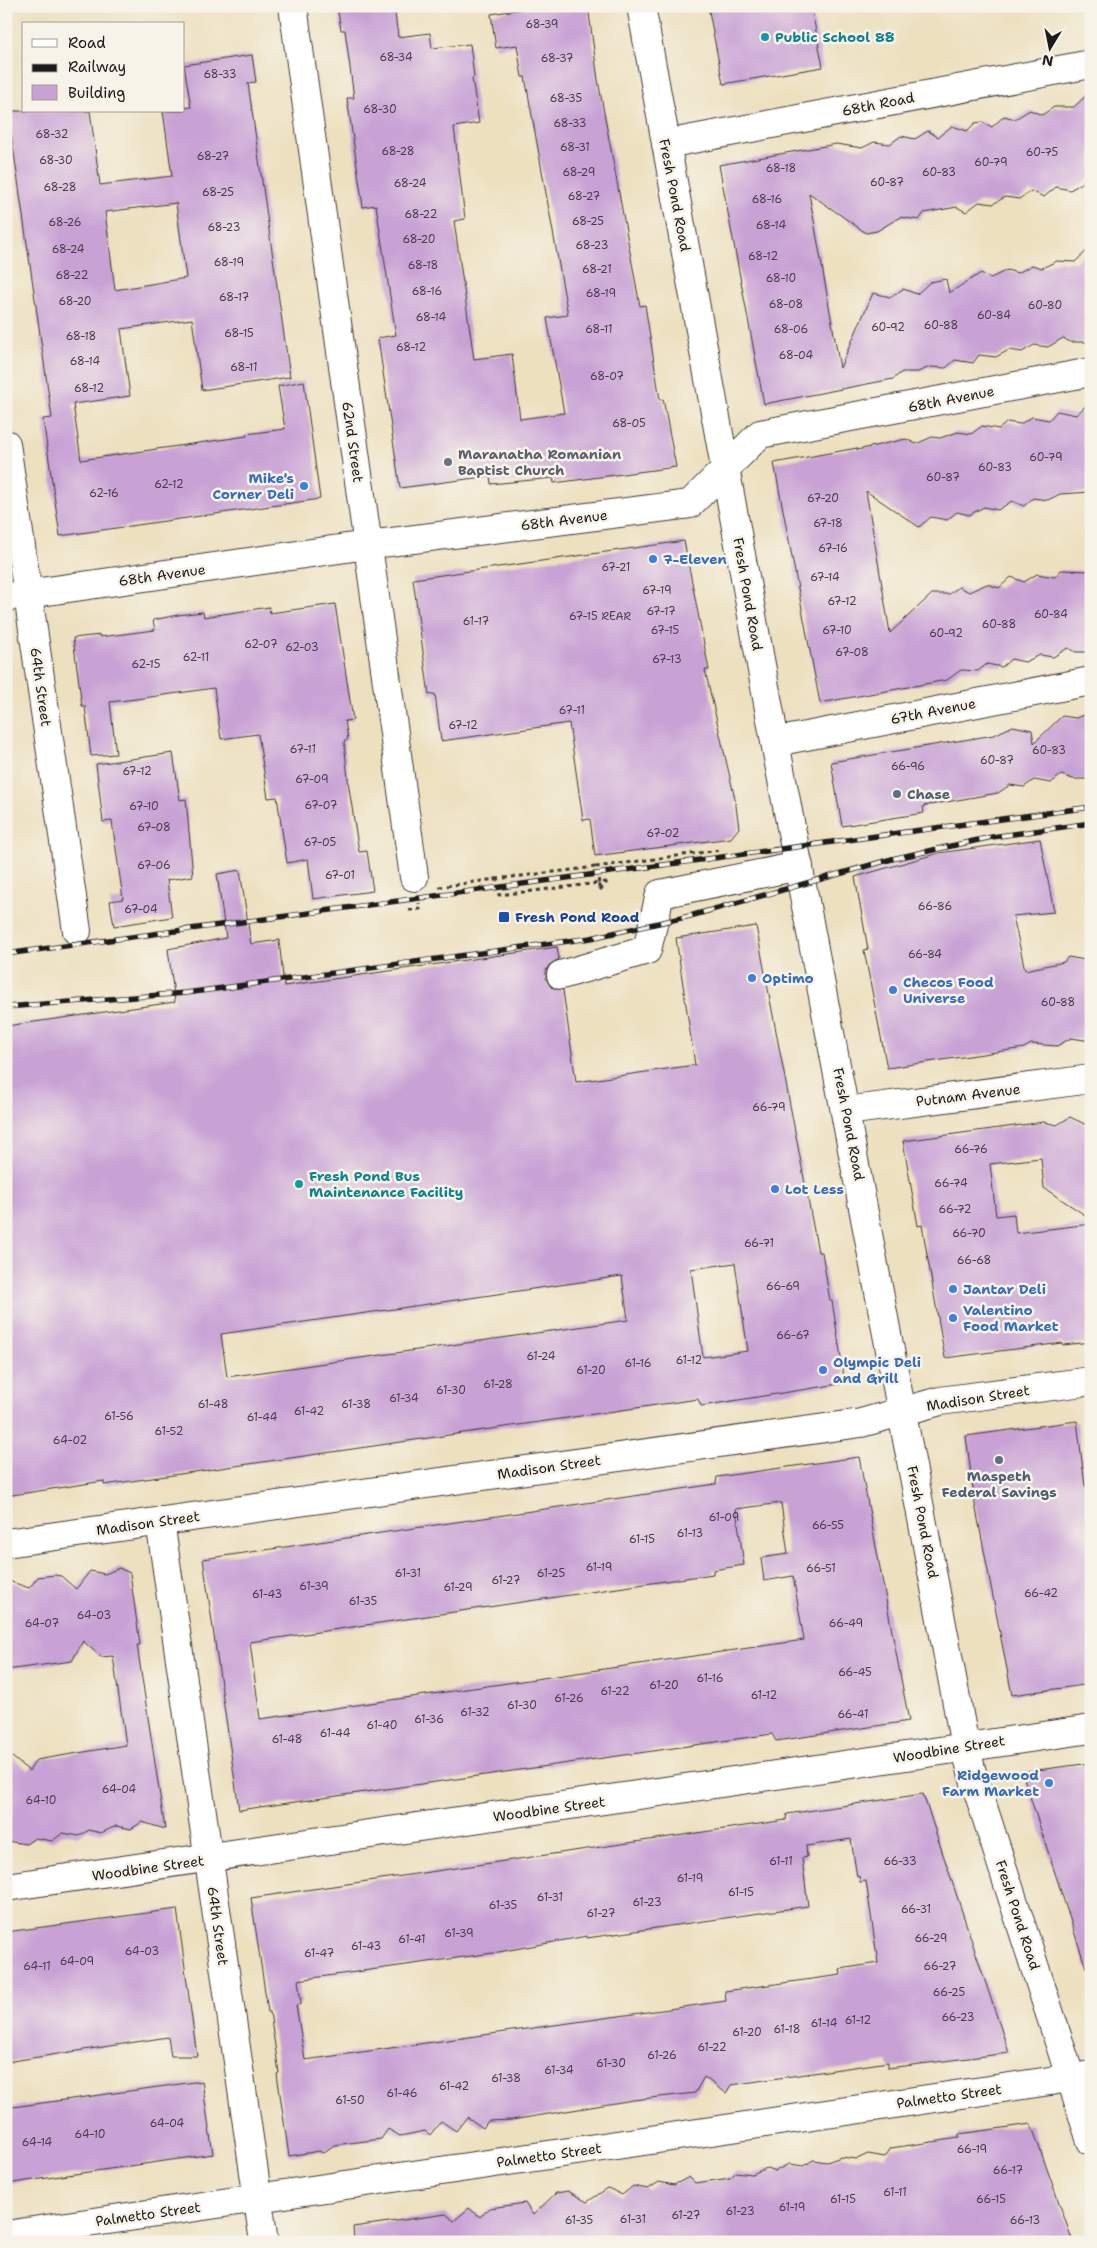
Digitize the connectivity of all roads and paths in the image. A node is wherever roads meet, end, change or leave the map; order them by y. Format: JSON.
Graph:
{"nodes":[{"id":1,"x":293,"y":6,"type":"edge"},
{"id":2,"x":641,"y":6,"type":"edge"},
{"id":3,"x":1091,"y":64,"type":"edge"},
{"id":4,"x":666,"y":144,"type":"junction"},
{"id":5,"x":1091,"y":372,"type":"edge"},
{"id":6,"x":6,"y":444,"type":"edge"},
{"id":7,"x":726,"y":469,"type":"junction"},
{"id":8,"x":367,"y":545,"type":"junction"},
{"id":9,"x":17,"y":596,"type":"edge"},
{"id":10,"x":1091,"y":681,"type":"edge"},
{"id":11,"x":775,"y":742,"type":"junction"},
{"id":12,"x":725,"y":850,"type":"dead end"},
{"id":13,"x":799,"y":866,"type":"junction"},
{"id":14,"x":596,"y":867,"type":"junction"},
{"id":15,"x":496,"y":879,"type":"junction"},
{"id":16,"x":425,"y":882,"type":"joint"},
{"id":17,"x":420,"y":909,"type":"dead end"},
{"id":18,"x":409,"y":910,"type":"dead end"},
{"id":19,"x":77,"y":931,"type":"dead end"},
{"id":20,"x":561,"y":975,"type":"dead end"},
{"id":21,"x":1091,"y":1079,"type":"edge"},
{"id":22,"x":846,"y":1111,"type":"junction"},
{"id":23,"x":1091,"y":1381,"type":"edge"},
{"id":24,"x":902,"y":1412,"type":"junction"},
{"id":25,"x":160,"y":1521,"type":"junction"},
{"id":26,"x":6,"y":1543,"type":"edge"},
{"id":27,"x":1091,"y":1729,"type":"edge"},
{"id":28,"x":965,"y":1746,"type":"junction"},
{"id":29,"x":208,"y":1859,"type":"junction"},
{"id":30,"x":6,"y":1887,"type":"edge"},
{"id":31,"x":1080,"y":2076,"type":"edge"},
{"id":32,"x":1091,"y":2141,"type":"edge"},
{"id":33,"x":257,"y":2198,"type":"junction"},
{"id":34,"x":6,"y":2234,"type":"edge"},
{"id":35,"x":264,"y":2242,"type":"edge"}],
"edges":[{"from":1,"to":8,"type":"street","name":"62nd Street"},
{"from":2,"to":4,"type":"street","name":"Fresh Pond Road"},
{"from":3,"to":4,"type":"street","name":"68th Road"},
{"from":4,"to":7,"type":"street","name":"Fresh Pond Road"},
{"from":5,"to":7,"type":"street","name":"68th Avenue"},
{"from":6,"to":9,"type":"street","name":"64th Street"},
{"from":7,"to":8,"type":"street","name":"68th Avenue"},
{"from":7,"to":11,"type":"street","name":"Fresh Pond Road"},
{"from":8,"to":9,"type":"street","name":"68th Avenue"},
{"from":8,"to":16,"type":"street","name":"62nd Street"},
{"from":9,"to":19,"type":"street","name":"64th Street"},
{"from":10,"to":11,"type":"street","name":"67th Avenue"},
{"from":11,"to":13,"type":"street","name":"Fresh Pond Road"},
{"from":12,"to":14,"type":"path"},
{"from":13,"to":20,"type":"street"},
{"from":13,"to":22,"type":"street","name":"Fresh Pond Road"},
{"from":14,"to":15,"type":"path"},
{"from":14,"to":15,"type":"path"},
{"from":15,"to":16,"type":"path"},
{"from":17,"to":18,"type":"path"},
{"from":21,"to":22,"type":"street","name":"Putnam Avenue"},
{"from":22,"to":24,"type":"street","name":"Fresh Pond Road"},
{"from":23,"to":24,"type":"street","name":"Madison Street"},
{"from":24,"to":25,"type":"street","name":"Madison Street"},
{"from":24,"to":28,"type":"street","name":"Fresh Pond Road"},
{"from":25,"to":26,"type":"street","name":"Madison Street"},
{"from":25,"to":29,"type":"street","name":"64th Street"},
{"from":27,"to":28,"type":"street","name":"Woodbine Street"},
{"from":28,"to":29,"type":"street","name":"Woodbine Street"},
{"from":28,"to":31,"type":"street","name":"Fresh Pond Road"},
{"from":29,"to":30,"type":"street","name":"Woodbine Street"},
{"from":29,"to":33,"type":"street","name":"64th Street"},
{"from":31,"to":32,"type":"street","name":"Fresh Pond Road"},
{"from":31,"to":33,"type":"street","name":"Palmetto Street"},
{"from":33,"to":34,"type":"street","name":"Palmetto Street"},
{"from":33,"to":35,"type":"street","name":"64th Street"}]}
